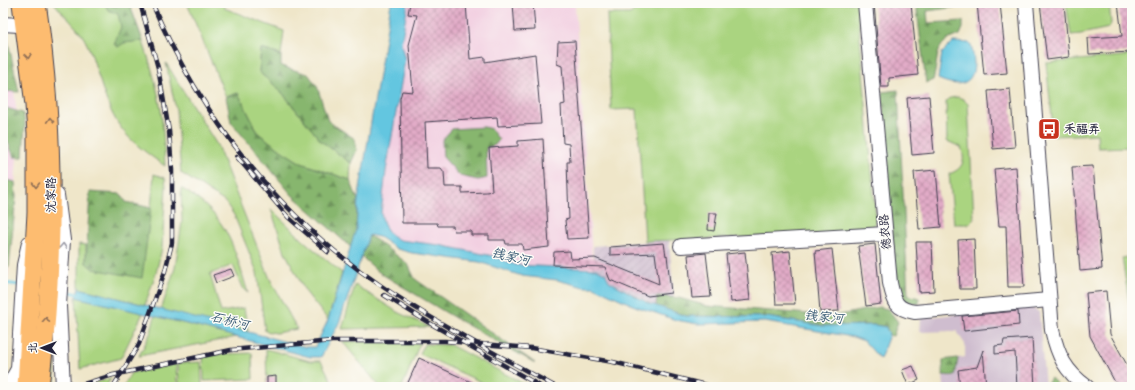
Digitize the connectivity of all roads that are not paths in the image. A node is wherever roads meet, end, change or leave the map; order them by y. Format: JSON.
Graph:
{"nodes":[{"id":1,"x":21,"y":3,"type":"edge"},
{"id":2,"x":37,"y":3,"type":"edge"},
{"id":3,"x":865,"y":3,"type":"edge"},
{"id":4,"x":1026,"y":3,"type":"edge"},
{"id":5,"x":3,"y":24,"type":"edge"},
{"id":6,"x":24,"y":25,"type":"junction"},
{"id":7,"x":40,"y":27,"type":"junction"},
{"id":8,"x":885,"y":234,"type":"junction"},
{"id":9,"x":681,"y":246,"type":"dead end"},
{"id":10,"x":41,"y":288,"type":"junction"},
{"id":11,"x":1049,"y":300,"type":"junction"},
{"id":12,"x":8,"y":387,"type":"edge"},
{"id":13,"x":26,"y":387,"type":"edge"},
{"id":14,"x":40,"y":387,"type":"edge"},
{"id":15,"x":63,"y":387,"type":"edge"},
{"id":16,"x":1087,"y":387,"type":"edge"}],
"edges":[{"from":1,"to":6,"type":"main road","name":"沈家路"},
{"from":2,"to":7,"type":"main road","name":"沈家路"},
{"from":3,"to":8,"type":"street","name":"德农路"},
{"from":4,"to":11,"type":"street"},
{"from":5,"to":6,"type":"street"},
{"from":6,"to":7,"type":"street"},
{"from":6,"to":10,"type":"main road","name":"沈家路","one_way":true},
{"from":10,"to":7,"type":"main road","name":"沈家路","one_way":true},
{"from":8,"to":9,"type":"street"},
{"from":8,"to":11,"type":"street","name":"德农路"},
{"from":10,"to":12,"type":"street"},
{"from":10,"to":13,"type":"main road","name":"沈家路"},
{"from":14,"to":10,"type":"main road","name":"沈家路","one_way":true},
{"from":10,"to":15,"type":"street"},
{"from":11,"to":16,"type":"street"}]}
